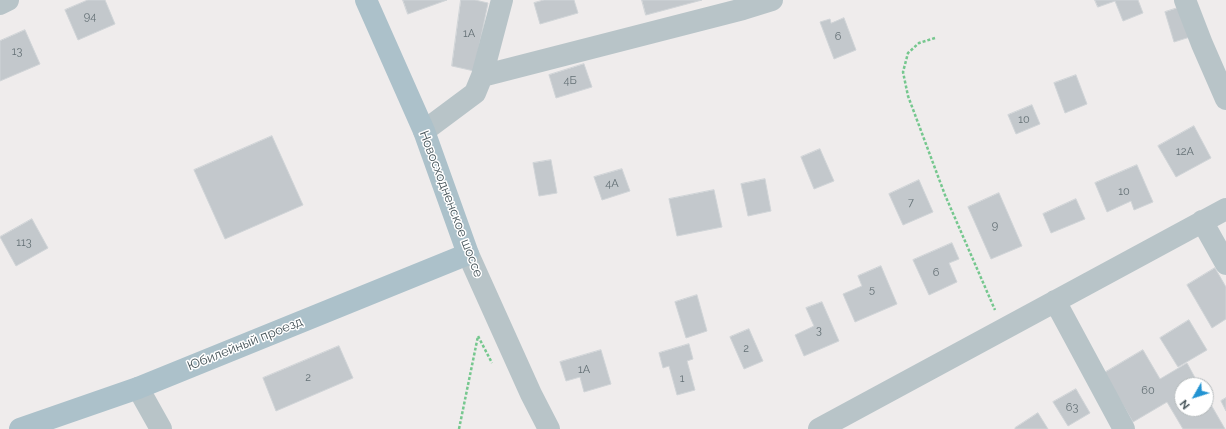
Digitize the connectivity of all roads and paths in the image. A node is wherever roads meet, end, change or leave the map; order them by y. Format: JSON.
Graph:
{"nodes":[{"id":1,"x":8,"y":0,"type":"edge"},
{"id":2,"x":366,"y":0,"type":"edge"},
{"id":3,"x":502,"y":0,"type":"edge"},
{"id":4,"x":772,"y":0,"type":"edge"},
{"id":5,"x":1185,"y":0,"type":"edge"},
{"id":6,"x":0,"y":4,"type":"edge"},
{"id":7,"x":935,"y":38,"type":"dead end"},
{"id":8,"x":482,"y":76,"type":"junction"},
{"id":9,"x":1226,"y":99,"type":"edge"},
{"id":10,"x":424,"y":131,"type":"junction"},
{"id":11,"x":1226,"y":209,"type":"edge"},
{"id":12,"x":1202,"y":221,"type":"junction"},
{"id":13,"x":468,"y":254,"type":"junction"},
{"id":14,"x":1226,"y":264,"type":"edge"},
{"id":15,"x":1055,"y":301,"type":"junction"},
{"id":16,"x":1004,"y":329,"type":"junction"},
{"id":17,"x":495,"y":369,"type":"dead end"},
{"id":18,"x":138,"y":388,"type":"junction"},
{"id":19,"x":20,"y":429,"type":"edge"},
{"id":20,"x":161,"y":429,"type":"edge"},
{"id":21,"x":459,"y":429,"type":"edge"},
{"id":22,"x":549,"y":429,"type":"edge"},
{"id":23,"x":819,"y":429,"type":"edge"},
{"id":24,"x":1124,"y":429,"type":"edge"}],
"edges":[{"from":1,"to":6,"type":"street"},
{"from":2,"to":10,"type":"main road","name":"Новосходненское шоссе"},
{"from":3,"to":8,"type":"street"},
{"from":4,"to":8,"type":"street"},
{"from":5,"to":9,"type":"street"},
{"from":7,"to":16,"type":"path"},
{"from":8,"to":10,"type":"street"},
{"from":10,"to":13,"type":"main road","name":"Новосходненское шоссе"},
{"from":11,"to":12,"type":"street"},
{"from":12,"to":14,"type":"street"},
{"from":12,"to":15,"type":"street"},
{"from":13,"to":18,"type":"main road","name":"Юбилейный проезд"},
{"from":13,"to":22,"type":"street","name":"Новосходненское шоссе"},
{"from":15,"to":16,"type":"street"},
{"from":15,"to":24,"type":"street"},
{"from":16,"to":23,"type":"street"},
{"from":17,"to":21,"type":"path"},
{"from":18,"to":19,"type":"main road","name":"Юбилейный проезд"},
{"from":18,"to":20,"type":"street"}]}
